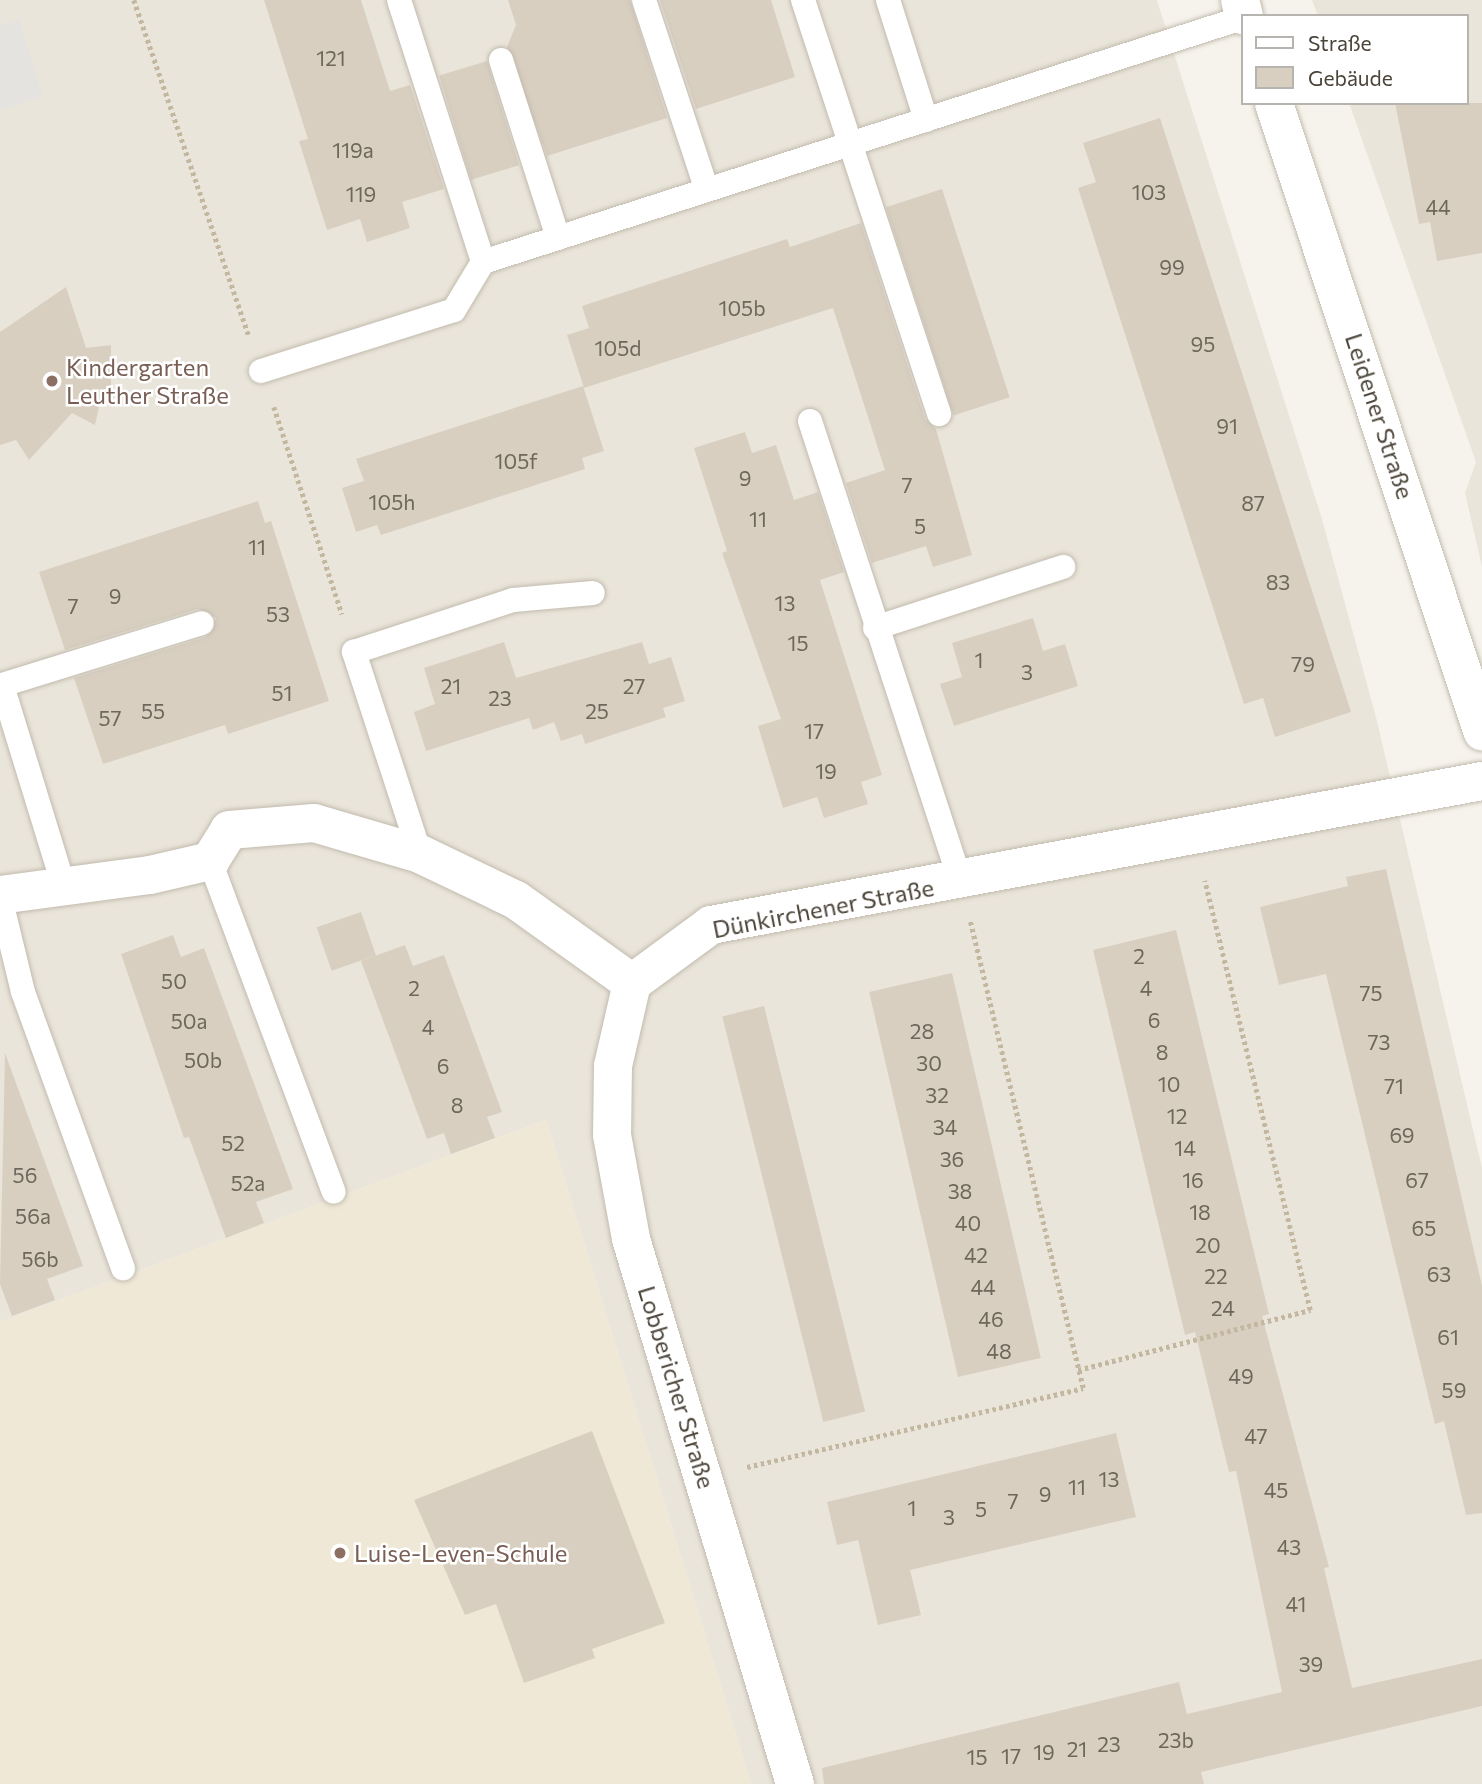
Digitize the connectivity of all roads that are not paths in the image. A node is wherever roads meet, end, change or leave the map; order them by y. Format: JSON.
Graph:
{"nodes":[{"id":1,"x":399,"y":0,"type":"edge"},
{"id":2,"x":643,"y":0,"type":"edge"},
{"id":3,"x":803,"y":0,"type":"edge"},
{"id":4,"x":888,"y":0,"type":"edge"},
{"id":5,"x":1240,"y":18,"type":"edge"},
{"id":6,"x":501,"y":60,"type":"dead end"},
{"id":7,"x":1275,"y":105,"type":"edge"},
{"id":8,"x":926,"y":120,"type":"junction"},
{"id":9,"x":850,"y":144,"type":"junction"},
{"id":10,"x":707,"y":190,"type":"junction"},
{"id":11,"x":558,"y":238,"type":"junction"},
{"id":12,"x":483,"y":262,"type":"junction"},
{"id":13,"x":261,"y":371,"type":"road end"},
{"id":14,"x":939,"y":414,"type":"dead end"},
{"id":15,"x":810,"y":421,"type":"dead end"},
{"id":16,"x":1063,"y":567,"type":"dead end"},
{"id":17,"x":593,"y":593,"type":"dead end"},
{"id":18,"x":202,"y":623,"type":"dead end"},
{"id":19,"x":876,"y":628,"type":"junction"},
{"id":20,"x":1482,"y":731,"type":"edge"},
{"id":21,"x":1482,"y":781,"type":"edge"},
{"id":22,"x":420,"y":854,"type":"junction"},
{"id":23,"x":210,"y":861,"type":"junction"},
{"id":24,"x":960,"y":881,"type":"junction"},
{"id":25,"x":64,"y":887,"type":"junction"},
{"id":26,"x":0,"y":896,"type":"edge"},
{"id":27,"x":632,"y":983,"type":"junction"},
{"id":28,"x":334,"y":1192,"type":"dead end"},
{"id":29,"x":123,"y":1268,"type":"dead end"},
{"id":30,"x":795,"y":1784,"type":"edge"}],
"edges":[{"from":1,"to":12,"type":"lane"},
{"from":2,"to":10,"type":"lane"},
{"from":3,"to":9,"type":"lane"},
{"from":4,"to":8,"type":"lane"},
{"from":5,"to":8,"type":"lane"},
{"from":6,"to":11,"type":"lane"},
{"from":7,"to":20,"type":"street","name":"Leidener Straße"},
{"from":8,"to":9,"type":"lane"},
{"from":9,"to":10,"type":"lane"},
{"from":9,"to":14,"type":"lane"},
{"from":10,"to":11,"type":"lane"},
{"from":11,"to":12,"type":"lane"},
{"from":12,"to":13,"type":"lane"},
{"from":15,"to":19,"type":"lane"},
{"from":16,"to":19,"type":"lane"},
{"from":17,"to":22,"type":"lane"},
{"from":18,"to":25,"type":"lane"},
{"from":19,"to":24,"type":"lane"},
{"from":21,"to":24,"type":"street","name":"Dünkirchener Straße"},
{"from":22,"to":23,"type":"street"},
{"from":22,"to":27,"type":"street"},
{"from":23,"to":25,"type":"street"},
{"from":23,"to":28,"type":"lane"},
{"from":24,"to":27,"type":"street","name":"Dünkirchener Straße"},
{"from":25,"to":26,"type":"street"},
{"from":26,"to":29,"type":"lane"},
{"from":27,"to":30,"type":"street","name":"Lobbericher Straße"}]}
